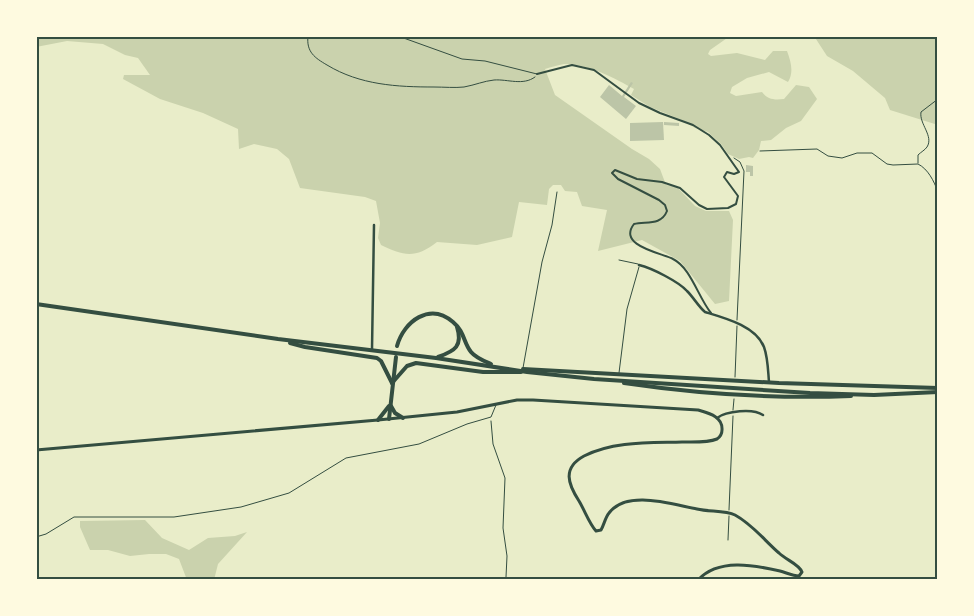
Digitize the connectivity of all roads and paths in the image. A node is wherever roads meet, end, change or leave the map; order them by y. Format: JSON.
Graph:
{"nodes":[{"id":1,"x":308,"y":36,"type":"edge"},
{"id":2,"x":398,"y":36,"type":"edge"},
{"id":3,"x":538,"y":74,"type":"junction"},
{"id":4,"x":938,"y":99,"type":"edge"},
{"id":5,"x":760,"y":151,"type":"dead end"},
{"id":6,"x":733,"y":157,"type":"dead end"},
{"id":7,"x":918,"y":164,"type":"junction"},
{"id":8,"x":556,"y":192,"type":"dead end"},
{"id":9,"x":938,"y":192,"type":"edge"},
{"id":10,"x":374,"y":225,"type":"dead end"},
{"id":11,"x":619,"y":260,"type":"dead end"},
{"id":12,"x":639,"y":265,"type":"junction"},
{"id":13,"x":36,"y":304,"type":"edge"},
{"id":14,"x":711,"y":314,"type":"junction"},
{"id":15,"x":457,"y":325,"type":"junction"},
{"id":16,"x":278,"y":339,"type":"junction"},
{"id":17,"x":397,"y":346,"type":"dead end"},
{"id":18,"x":372,"y":350,"type":"junction"},
{"id":19,"x":396,"y":357,"type":"dead end"},
{"id":20,"x":436,"y":358,"type":"junction"},
{"id":21,"x":495,"y":366,"type":"junction"},
{"id":22,"x":525,"y":370,"type":"junction"},
{"id":23,"x":618,"y":374,"type":"junction"},
{"id":24,"x":594,"y":379,"type":"junction"},
{"id":25,"x":735,"y":381,"type":"dead end"},
{"id":26,"x":769,"y":382,"type":"junction"},
{"id":27,"x":392,"y":383,"type":"junction"},
{"id":28,"x":938,"y":390,"type":"edge"},
{"id":29,"x":734,"y":391,"type":"dead end"},
{"id":30,"x":874,"y":395,"type":"junction"},
{"id":31,"x":390,"y":404,"type":"junction"},
{"id":32,"x":496,"y":405,"type":"junction"},
{"id":33,"x":763,"y":414,"type":"dead end"},
{"id":34,"x":491,"y":417,"type":"junction"},
{"id":35,"x":402,"y":418,"type":"junction"},
{"id":36,"x":718,"y":418,"type":"junction"},
{"id":37,"x":389,"y":419,"type":"junction"},
{"id":38,"x":378,"y":420,"type":"junction"},
{"id":39,"x":36,"y":450,"type":"edge"},
{"id":40,"x":36,"y":537,"type":"edge"},
{"id":41,"x":728,"y":540,"type":"dead end"},
{"id":42,"x":507,"y":580,"type":"edge"},
{"id":43,"x":698,"y":580,"type":"edge"}],
"edges":[{"from":1,"to":3,"type":"path"},
{"from":2,"to":3,"type":"lane"},
{"from":3,"to":14,"type":"street"},
{"from":4,"to":7,"type":"path"},
{"from":5,"to":7,"type":"path"},
{"from":6,"to":25,"type":"path"},
{"from":7,"to":9,"type":"path"},
{"from":8,"to":22,"type":"lane"},
{"from":10,"to":18,"type":"street"},
{"from":11,"to":12,"type":"lane"},
{"from":12,"to":14,"type":"street"},
{"from":12,"to":23,"type":"lane"},
{"from":13,"to":16,"type":"main road"},
{"from":14,"to":26,"type":"street"},
{"from":15,"to":17,"type":"main road"},
{"from":15,"to":20,"type":"main road"},
{"from":15,"to":21,"type":"main road"},
{"from":16,"to":18,"type":"main road"},
{"from":16,"to":27,"type":"main road"},
{"from":18,"to":20,"type":"main road"},
{"from":19,"to":27,"type":"main road"},
{"from":20,"to":21,"type":"main road"},
{"from":21,"to":22,"type":"main road"},
{"from":22,"to":23,"type":"main road"},
{"from":22,"to":24,"type":"main road"},
{"from":22,"to":27,"type":"main road"},
{"from":23,"to":26,"type":"main road"},
{"from":24,"to":30,"type":"main road"},
{"from":24,"to":30,"type":"main road"},
{"from":26,"to":28,"type":"main road"},
{"from":27,"to":31,"type":"main road"},
{"from":28,"to":30,"type":"main road"},
{"from":29,"to":41,"type":"path"},
{"from":31,"to":35,"type":"main road"},
{"from":31,"to":37,"type":"main road"},
{"from":31,"to":38,"type":"main road"},
{"from":32,"to":34,"type":"lane"},
{"from":32,"to":35,"type":"main road"},
{"from":32,"to":36,"type":"main road"},
{"from":33,"to":36,"type":"street"},
{"from":34,"to":40,"type":"lane"},
{"from":34,"to":42,"type":"path"},
{"from":35,"to":37,"type":"main road"},
{"from":36,"to":43,"type":"main road"},
{"from":37,"to":38,"type":"main road"},
{"from":38,"to":39,"type":"main road"}]}
